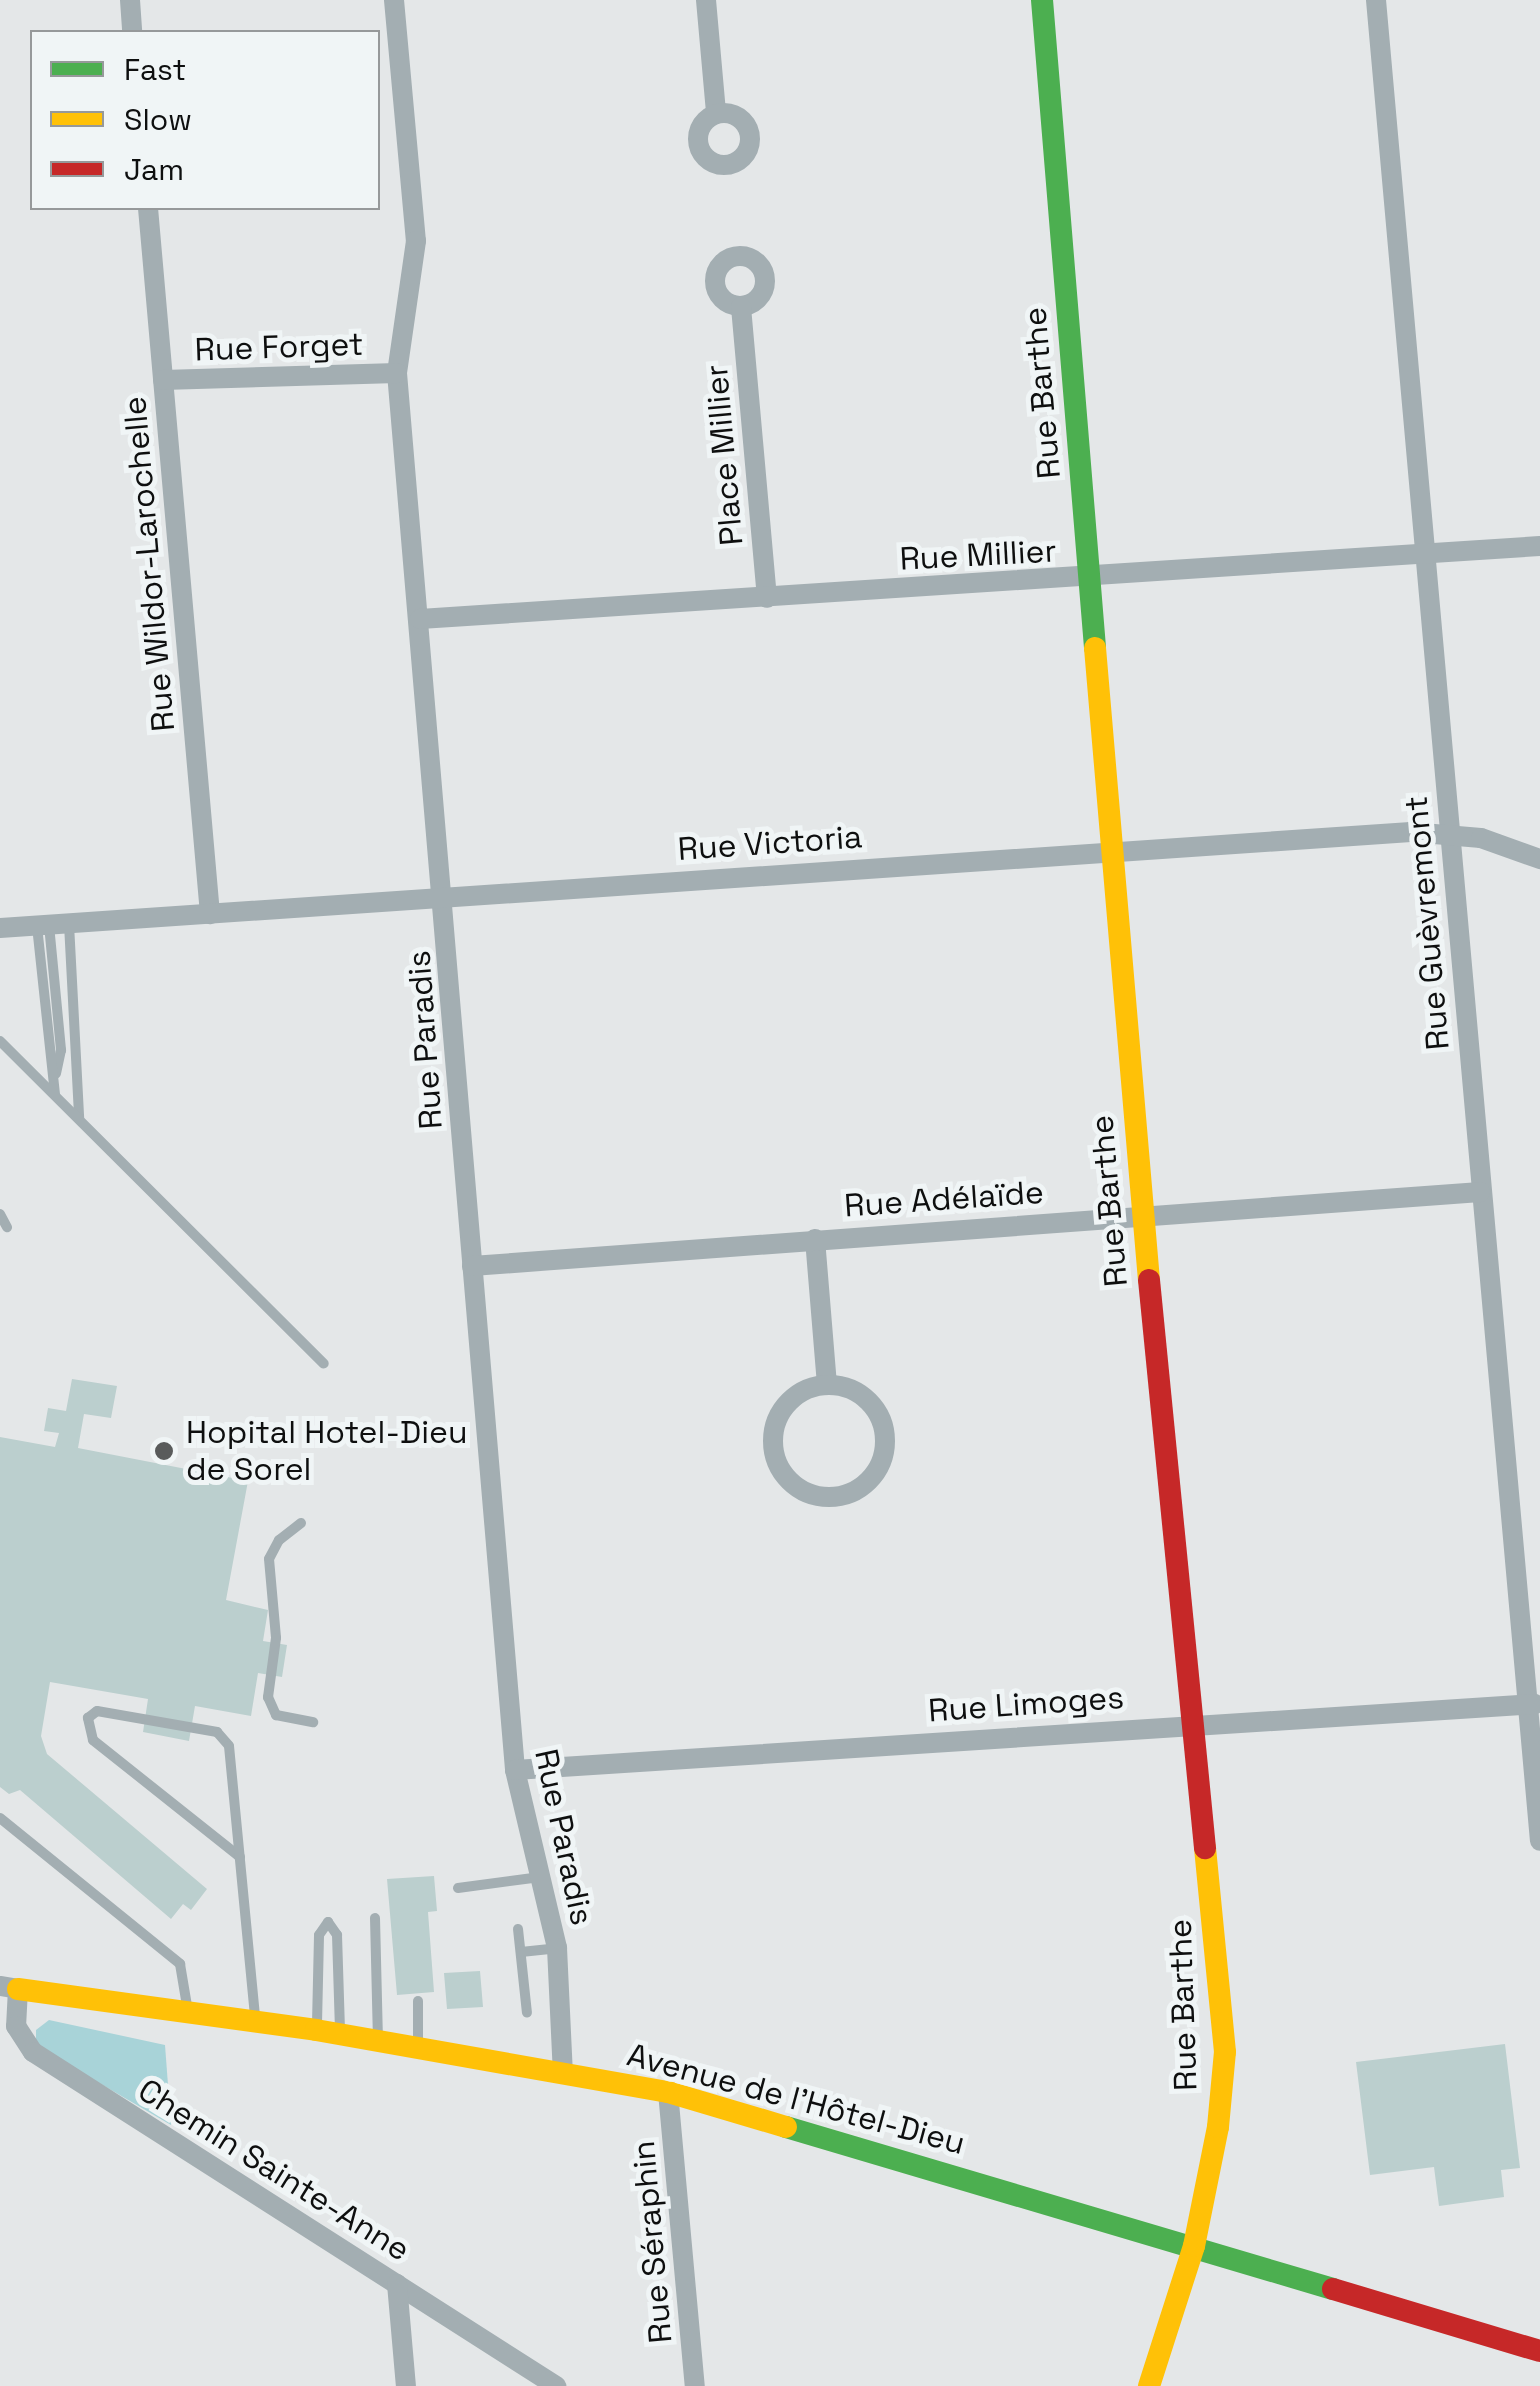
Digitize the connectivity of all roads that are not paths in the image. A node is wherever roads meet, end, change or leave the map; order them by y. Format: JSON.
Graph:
{"nodes":[{"id":1,"x":130,"y":0,"type":"edge"},
{"id":2,"x":394,"y":0,"type":"edge"},
{"id":3,"x":706,"y":0,"type":"edge"},
{"id":4,"x":1042,"y":0,"type":"edge"},
{"id":5,"x":1376,"y":0,"type":"edge"},
{"id":6,"x":132,"y":30,"type":"edge"},
{"id":7,"x":716,"y":113,"type":"dead end"},
{"id":8,"x":148,"y":210,"type":"edge"},
{"id":9,"x":741,"y":307,"type":"dead end"},
{"id":10,"x":397,"y":374,"type":"junction"},
{"id":11,"x":163,"y":380,"type":"junction"},
{"id":12,"x":1540,"y":546,"type":"edge"},
{"id":13,"x":1423,"y":548,"type":"junction"},
{"id":14,"x":1090,"y":579,"type":"junction"},
{"id":15,"x":766,"y":598,"type":"junction"},
{"id":16,"x":420,"y":619,"type":"junction"},
{"id":17,"x":1449,"y":834,"type":"junction"},
{"id":18,"x":1112,"y":850,"type":"junction"},
{"id":19,"x":1540,"y":859,"type":"edge"},
{"id":20,"x":445,"y":896,"type":"junction"},
{"id":21,"x":210,"y":914,"type":"junction"},
{"id":22,"x":52,"y":925,"type":"junction"},
{"id":23,"x":0,"y":928,"type":"edge"},
{"id":24,"x":0,"y":1040,"type":"edge"},
{"id":25,"x":55,"y":1095,"type":"junction"},
{"id":26,"x":79,"y":1118,"type":"junction"},
{"id":27,"x":1480,"y":1192,"type":"junction"},
{"id":28,"x":0,"y":1214,"type":"edge"},
{"id":29,"x":1142,"y":1214,"type":"junction"},
{"id":30,"x":6,"y":1226,"type":"dead end"},
{"id":31,"x":815,"y":1240,"type":"junction"},
{"id":32,"x":472,"y":1266,"type":"junction"},
{"id":33,"x":324,"y":1364,"type":"dead end"},
{"id":34,"x":827,"y":1385,"type":"junction"},
{"id":35,"x":301,"y":1523,"type":"dead end"},
{"id":36,"x":1533,"y":1703,"type":"edge"},
{"id":37,"x":313,"y":1722,"type":"dead end"},
{"id":38,"x":1195,"y":1722,"type":"junction"},
{"id":39,"x":515,"y":1770,"type":"junction"},
{"id":40,"x":0,"y":1818,"type":"edge"},
{"id":41,"x":1540,"y":1840,"type":"edge"},
{"id":42,"x":240,"y":1856,"type":"junction"},
{"id":43,"x":540,"y":1877,"type":"junction"},
{"id":44,"x":458,"y":1888,"type":"dead end"},
{"id":45,"x":375,"y":1918,"type":"dead end"},
{"id":46,"x":518,"y":1929,"type":"dead end"},
{"id":47,"x":557,"y":1948,"type":"junction"},
{"id":48,"x":521,"y":1952,"type":"junction"},
{"id":49,"x":9,"y":1987,"type":"edge"},
{"id":50,"x":418,"y":2001,"type":"dead end"},
{"id":51,"x":527,"y":2013,"type":"dead end"},
{"id":52,"x":189,"y":2017,"type":"junction"},
{"id":53,"x":256,"y":2026,"type":"junction"},
{"id":54,"x":316,"y":2030,"type":"junction"},
{"id":55,"x":340,"y":2034,"type":"junction"},
{"id":56,"x":378,"y":2041,"type":"junction"},
{"id":57,"x":418,"y":2048,"type":"junction"},
{"id":58,"x":563,"y":2073,"type":"junction"},
{"id":59,"x":668,"y":2092,"type":"junction"},
{"id":60,"x":1194,"y":2246,"type":"junction"},
{"id":61,"x":398,"y":2284,"type":"junction"},
{"id":62,"x":1540,"y":2350,"type":"edge"},
{"id":63,"x":406,"y":2386,"type":"edge"},
{"id":64,"x":556,"y":2386,"type":"edge"},
{"id":65,"x":695,"y":2386,"type":"edge"},
{"id":66,"x":1148,"y":2386,"type":"edge"}],
"edges":[{"from":1,"to":6,"type":"street"},
{"from":2,"to":10,"type":"street","name":"Rue Paradis"},
{"from":3,"to":7,"type":"street"},
{"from":4,"to":14,"type":"street","name":"Rue Barthe"},
{"from":5,"to":13,"type":"street","name":"Rue Guèvremont"},
{"from":8,"to":11,"type":"street","name":"Rue Wildor-Larochelle"},
{"from":9,"to":15,"type":"street","name":"Place Millier"},
{"from":10,"to":11,"type":"street","name":"Rue Forget"},
{"from":10,"to":16,"type":"street","name":"Rue Paradis"},
{"from":11,"to":21,"type":"street","name":"Rue Wildor-Larochelle"},
{"from":12,"to":13,"type":"street","name":"Rue Millier"},
{"from":13,"to":14,"type":"street","name":"Rue Millier"},
{"from":13,"to":17,"type":"street","name":"Rue Guèvremont"},
{"from":14,"to":15,"type":"street","name":"Rue Millier"},
{"from":14,"to":18,"type":"street","name":"Rue Barthe"},
{"from":15,"to":16,"type":"street","name":"Rue Millier"},
{"from":16,"to":20,"type":"street","name":"Rue Paradis"},
{"from":17,"to":18,"type":"street","name":"Rue Victoria"},
{"from":17,"to":19,"type":"street","name":"Rue Victoria"},
{"from":17,"to":27,"type":"street","name":"Rue Guèvremont"},
{"from":18,"to":20,"type":"street","name":"Rue Victoria"},
{"from":18,"to":29,"type":"street","name":"Rue Barthe"},
{"from":20,"to":21,"type":"street","name":"Rue Victoria"},
{"from":20,"to":32,"type":"street","name":"Rue Paradis"},
{"from":21,"to":22,"type":"street","name":"Rue Victoria"},
{"from":22,"to":23,"type":"street","name":"Rue Victoria"},
{"from":22,"to":25,"type":"lane"},
{"from":22,"to":26,"type":"lane"},
{"from":24,"to":25,"type":"lane"},
{"from":25,"to":26,"type":"lane"},
{"from":26,"to":33,"type":"lane"},
{"from":27,"to":29,"type":"street","name":"Rue Adélaïde"},
{"from":27,"to":36,"type":"street","name":"Rue Guèvremont"},
{"from":28,"to":30,"type":"lane"},
{"from":29,"to":31,"type":"street","name":"Rue Adélaïde"},
{"from":29,"to":38,"type":"street","name":"Rue Barthe"},
{"from":31,"to":32,"type":"street","name":"Rue Adélaïde"},
{"from":31,"to":34,"type":"street"},
{"from":32,"to":39,"type":"street","name":"Rue Paradis"},
{"from":34,"to":34,"type":"street"},
{"from":35,"to":37,"type":"lane"},
{"from":36,"to":38,"type":"street","name":"Rue Limoges"},
{"from":36,"to":41,"type":"street","name":"Rue Guèvremont"},
{"from":38,"to":39,"type":"street","name":"Rue Limoges"},
{"from":38,"to":60,"type":"street","name":"Rue Barthe"},
{"from":39,"to":43,"type":"street","name":"Rue Paradis"},
{"from":40,"to":52,"type":"lane"},
{"from":42,"to":42,"type":"lane"},
{"from":42,"to":53,"type":"lane"},
{"from":43,"to":44,"type":"lane"},
{"from":43,"to":47,"type":"street","name":"Rue Paradis"},
{"from":45,"to":56,"type":"lane"},
{"from":46,"to":48,"type":"lane"},
{"from":47,"to":48,"type":"lane"},
{"from":47,"to":58,"type":"street","name":"Rue Paradis"},
{"from":48,"to":51,"type":"lane"},
{"from":49,"to":52,"type":"street","name":"Avenue de l'Hôtel-Dieu"},
{"from":49,"to":61,"type":"street","name":"Chemin Sainte-Anne"},
{"from":50,"to":57,"type":"lane"},
{"from":52,"to":53,"type":"street","name":"Avenue de l'Hôtel-Dieu"},
{"from":53,"to":54,"type":"street","name":"Avenue de l'Hôtel-Dieu"},
{"from":54,"to":55,"type":"street","name":"Avenue de l'Hôtel-Dieu"},
{"from":54,"to":55,"type":"lane"},
{"from":55,"to":56,"type":"street","name":"Avenue de l'Hôtel-Dieu"},
{"from":56,"to":57,"type":"street","name":"Avenue de l'Hôtel-Dieu"},
{"from":57,"to":58,"type":"street","name":"Avenue de l'Hôtel-Dieu"},
{"from":58,"to":59,"type":"street","name":"Avenue de l'Hôtel-Dieu"},
{"from":59,"to":60,"type":"street","name":"Avenue de l'Hôtel-Dieu"},
{"from":59,"to":65,"type":"street","name":"Rue Séraphin"},
{"from":60,"to":62,"type":"street","name":"Avenue de l'Hôtel-Dieu"},
{"from":60,"to":66,"type":"street","name":"Rue Barthe"},
{"from":61,"to":63,"type":"street"},
{"from":61,"to":64,"type":"street","name":"Chemin Sainte-Anne"}]}
